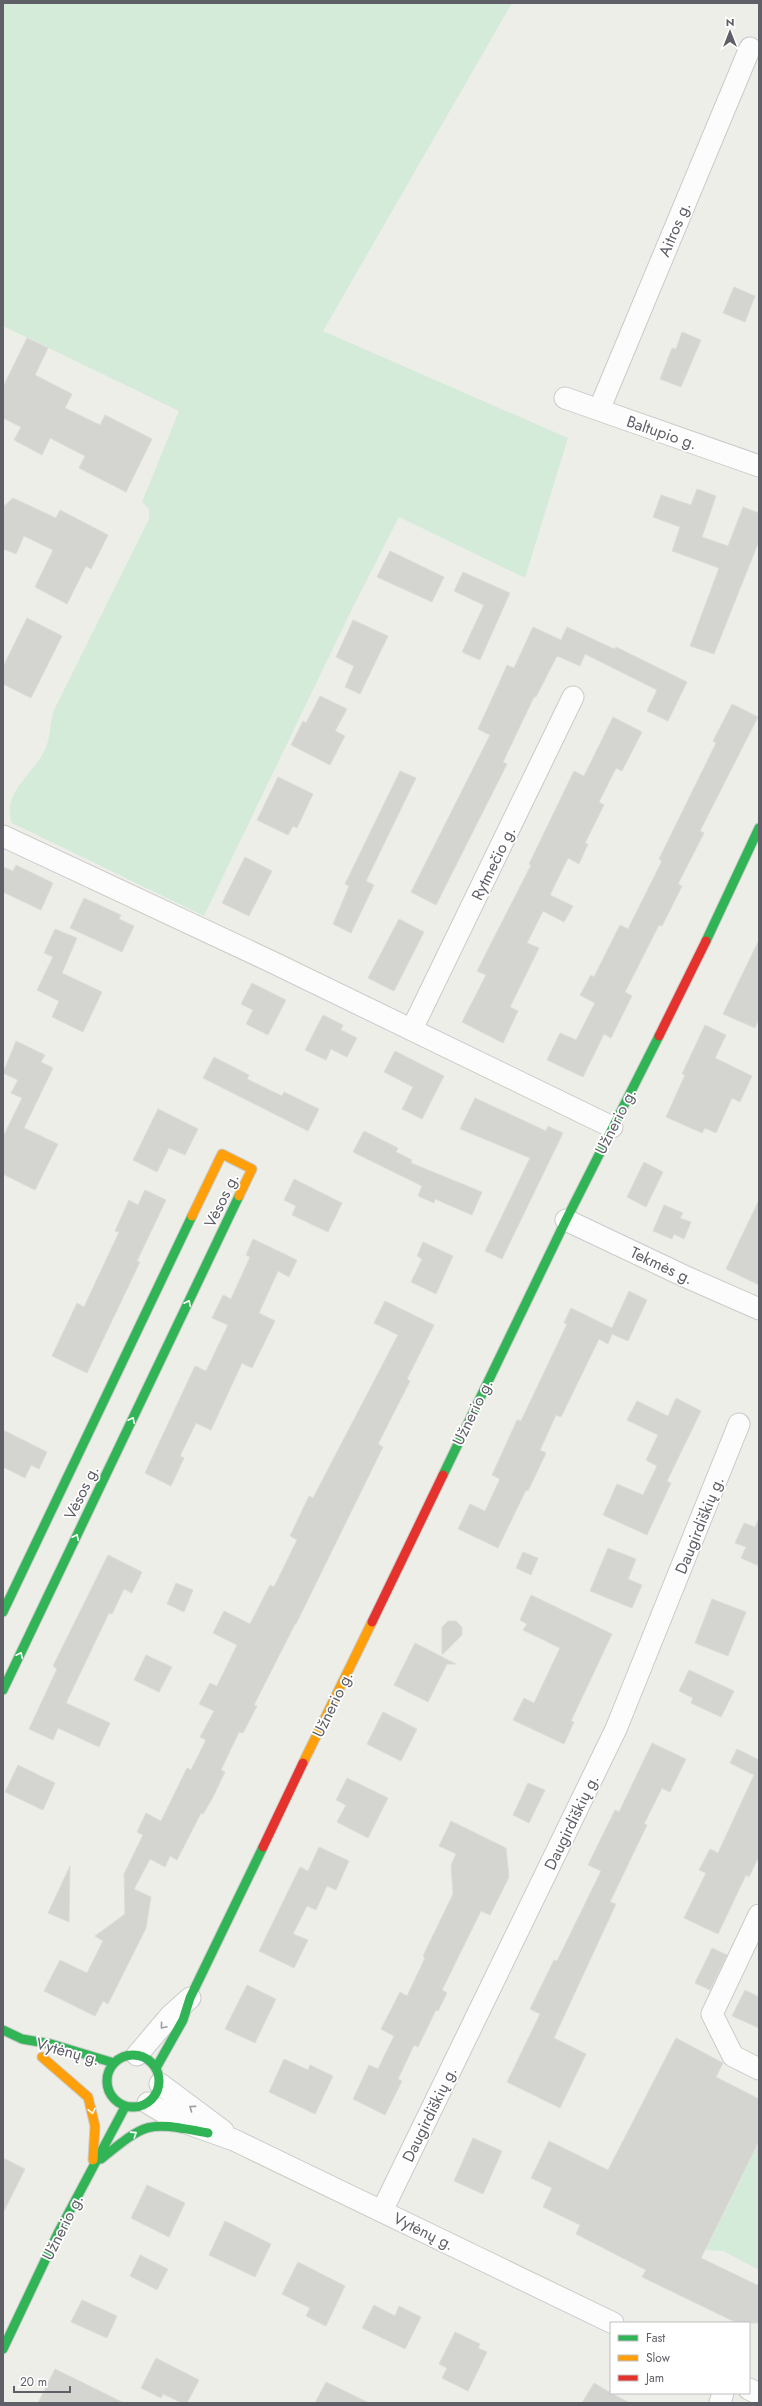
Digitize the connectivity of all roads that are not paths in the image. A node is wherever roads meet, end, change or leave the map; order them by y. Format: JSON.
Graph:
{"nodes":[{"id":1,"x":750,"y":48,"type":"dead end"},
{"id":2,"x":565,"y":398,"type":"dead end"},
{"id":3,"x":599,"y":410,"type":"junction"},
{"id":4,"x":759,"y":466,"type":"edge"},
{"id":5,"x":574,"y":697,"type":"dead end"},
{"id":6,"x":759,"y":828,"type":"edge"},
{"id":7,"x":3,"y":836,"type":"edge"},
{"id":8,"x":412,"y":1029,"type":"junction"},
{"id":9,"x":612,"y":1127,"type":"junction"},
{"id":10,"x":566,"y":1220,"type":"junction"},
{"id":11,"x":759,"y":1309,"type":"edge"},
{"id":12,"x":739,"y":1424,"type":"dead end"},
{"id":13,"x":3,"y":1612,"type":"edge"},
{"id":14,"x":3,"y":1690,"type":"edge"},
{"id":15,"x":759,"y":1915,"type":"edge"},
{"id":16,"x":190,"y":1998,"type":"junction"},
{"id":17,"x":3,"y":2030,"type":"edge"},
{"id":18,"x":22,"y":2039,"type":"junction"},
{"id":19,"x":137,"y":2055,"type":"junction"},
{"id":20,"x":42,"y":2057,"type":"junction"},
{"id":21,"x":114,"y":2064,"type":"junction"},
{"id":22,"x":759,"y":2069,"type":"edge"},
{"id":23,"x":73,"y":2070,"type":"dead end"},
{"id":24,"x":158,"y":2076,"type":"junction"},
{"id":25,"x":148,"y":2103,"type":"junction"},
{"id":26,"x":125,"y":2107,"type":"junction"},
{"id":27,"x":208,"y":2133,"type":"junction"},
{"id":28,"x":234,"y":2140,"type":"junction"},
{"id":29,"x":93,"y":2167,"type":"junction"},
{"id":30,"x":382,"y":2211,"type":"junction"},
{"id":31,"x":611,"y":2322,"type":"edge"},
{"id":32,"x":3,"y":2349,"type":"edge"}],
"edges":[{"from":1,"to":3,"type":"street","name":"Aitros g."},
{"from":2,"to":3,"type":"street","name":"Baltupio g."},
{"from":3,"to":4,"type":"street","name":"Baltupio g."},
{"from":5,"to":8,"type":"street","name":"Rytmečio g."},
{"from":6,"to":9,"type":"street","name":"Užnerio g."},
{"from":7,"to":8,"type":"street"},
{"from":8,"to":9,"type":"street"},
{"from":9,"to":10,"type":"street","name":"Užnerio g."},
{"from":10,"to":11,"type":"street","name":"Tekmės g."},
{"from":10,"to":16,"type":"street","name":"Užnerio g."},
{"from":12,"to":30,"type":"street","name":"Daugirdiškių g."},
{"from":14,"to":13,"type":"street","name":"Vėsos g.","one_way":true},
{"from":15,"to":22,"type":"street"},
{"from":16,"to":19,"type":"street","name":"Užnerio g.","one_way":true},
{"from":16,"to":24,"type":"street","name":"Užnerio g."},
{"from":17,"to":18,"type":"street","name":"Vytėnų g."},
{"from":18,"to":20,"type":"street","name":"Vytėnų g."},
{"from":18,"to":21,"type":"street","name":"Vytėnų g."},
{"from":19,"to":21,"type":"street"},
{"from":19,"to":24,"type":"street"},
{"from":20,"to":23,"type":"street","name":"Vytėnų g."},
{"from":20,"to":29,"type":"street","one_way":true},
{"from":21,"to":26,"type":"street"},
{"from":24,"to":25,"type":"street"},
{"from":28,"to":24,"type":"street","name":"Vytėnų g.","one_way":true},
{"from":25,"to":26,"type":"street"},
{"from":25,"to":27,"type":"street","name":"Vytėnų g."},
{"from":26,"to":29,"type":"street","name":"Užnerio g."},
{"from":27,"to":28,"type":"street","name":"Vytėnų g."},
{"from":29,"to":27,"type":"street","one_way":true},
{"from":28,"to":30,"type":"street","name":"Vytėnų g."},
{"from":29,"to":32,"type":"street","name":"Užnerio g."},
{"from":30,"to":31,"type":"street","name":"Vytėnų g."}]}
